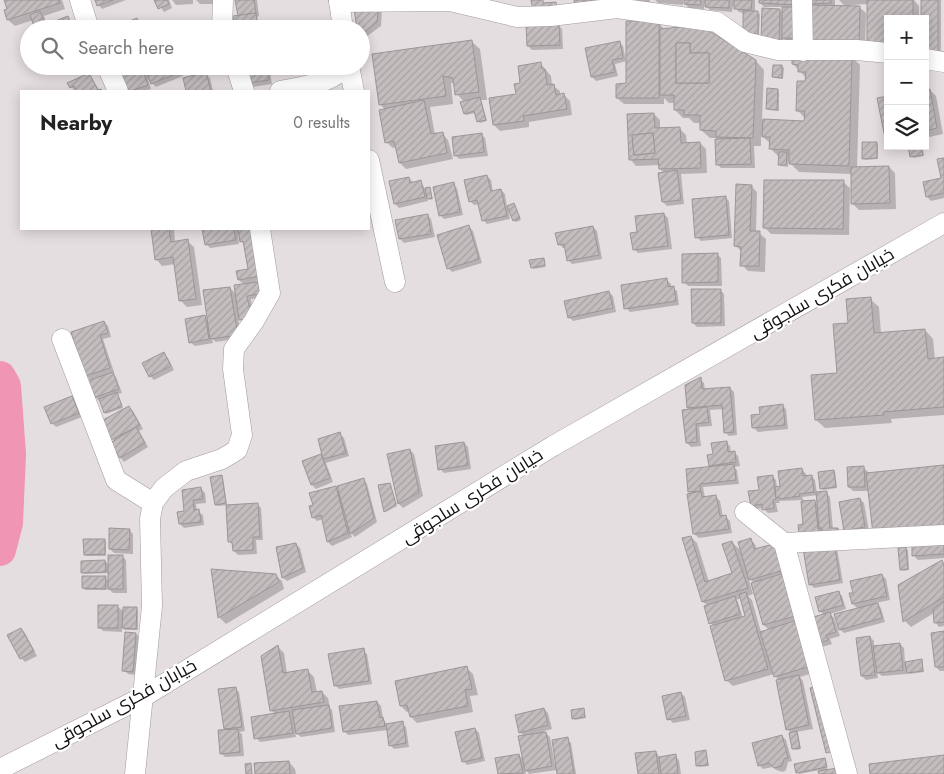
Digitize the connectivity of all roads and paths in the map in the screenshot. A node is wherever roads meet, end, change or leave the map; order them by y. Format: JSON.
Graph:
{"nodes":[{"id":1,"x":80,"y":0,"type":"edge"},
{"id":2,"x":223,"y":0,"type":"edge"},
{"id":3,"x":802,"y":0,"type":"edge"},
{"id":4,"x":339,"y":1,"type":"edge"},
{"id":5,"x":86,"y":20,"type":"edge"},
{"id":6,"x":222,"y":20,"type":"edge"},
{"id":7,"x":342,"y":20,"type":"edge"},
{"id":8,"x":803,"y":51,"type":"junction"},
{"id":9,"x":884,"y":53,"type":"edge"},
{"id":10,"x":929,"y":60,"type":"edge"},
{"id":11,"x":944,"y":62,"type":"edge"},
{"id":12,"x":111,"y":75,"type":"edge"},
{"id":13,"x":239,"y":75,"type":"edge"},
{"id":14,"x":338,"y":75,"type":"edge"},
{"id":15,"x":351,"y":75,"type":"edge"},
{"id":16,"x":118,"y":90,"type":"edge"},
{"id":17,"x":244,"y":90,"type":"edge"},
{"id":18,"x":286,"y":90,"type":"edge"},
{"id":19,"x":354,"y":90,"type":"edge"},
{"id":20,"x":370,"y":165,"type":"edge"},
{"id":21,"x":944,"y":223,"type":"edge"},
{"id":22,"x":260,"y":230,"type":"edge"},
{"id":23,"x":394,"y":282,"type":"dead end"},
{"id":24,"x":62,"y":339,"type":"dead end"},
{"id":25,"x":153,"y":503,"type":"junction"},
{"id":26,"x":745,"y":512,"type":"dead end"},
{"id":27,"x":944,"y":535,"type":"edge"},
{"id":28,"x":784,"y":543,"type":"junction"},
{"id":29,"x":143,"y":698,"type":"junction"},
{"id":30,"x":0,"y":769,"type":"edge"},
{"id":31,"x":135,"y":774,"type":"edge"},
{"id":32,"x":847,"y":774,"type":"edge"}],
"edges":[{"from":1,"to":5,"type":"street"},
{"from":2,"to":6,"type":"street"},
{"from":3,"to":8,"type":"street"},
{"from":4,"to":7,"type":"street"},
{"from":4,"to":8,"type":"street"},
{"from":8,"to":9,"type":"street"},
{"from":10,"to":11,"type":"street"},
{"from":12,"to":16,"type":"street"},
{"from":13,"to":17,"type":"street"},
{"from":14,"to":18,"type":"street"},
{"from":15,"to":19,"type":"street"},
{"from":20,"to":23,"type":"street"},
{"from":21,"to":29,"type":"street","name":"خیابان فکری سلجوقی"},
{"from":22,"to":25,"type":"street"},
{"from":24,"to":25,"type":"street"},
{"from":25,"to":29,"type":"street"},
{"from":26,"to":28,"type":"street"},
{"from":27,"to":28,"type":"street"},
{"from":28,"to":32,"type":"street"},
{"from":29,"to":30,"type":"street","name":"خیابان فکری سلجوقی"},
{"from":29,"to":31,"type":"street"}]}
